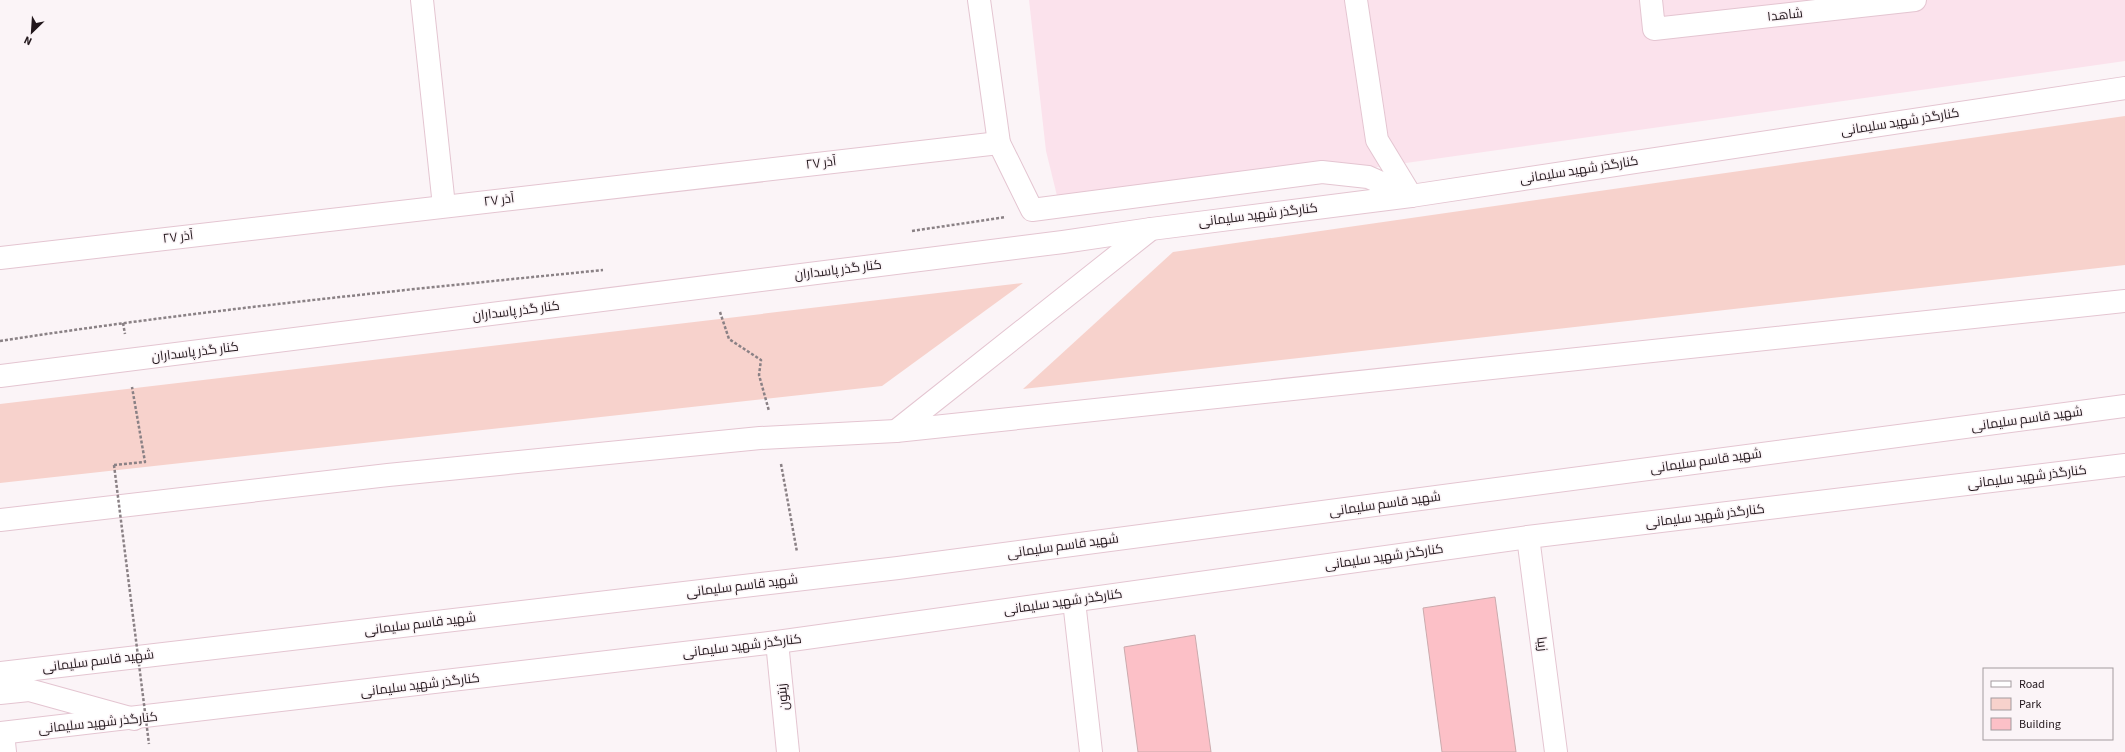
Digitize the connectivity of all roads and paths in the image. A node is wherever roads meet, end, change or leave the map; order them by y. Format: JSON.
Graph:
{"nodes":[{"id":1,"x":422,"y":0,"type":"edge"},
{"id":2,"x":979,"y":0,"type":"edge"},
{"id":3,"x":1356,"y":0,"type":"edge"},
{"id":4,"x":1651,"y":0,"type":"edge"},
{"id":5,"x":1915,"y":0,"type":"edge"},
{"id":6,"x":2125,"y":88,"type":"edge"},
{"id":7,"x":999,"y":143,"type":"junction"},
{"id":8,"x":1410,"y":196,"type":"junction"},
{"id":9,"x":444,"y":206,"type":"junction"},
{"id":10,"x":1032,"y":210,"type":"junction"},
{"id":11,"x":1151,"y":229,"type":"junction"},
{"id":12,"x":904,"y":232,"type":"dead end"},
{"id":13,"x":1032,"y":245,"type":"joint"},
{"id":14,"x":0,"y":258,"type":"edge"},
{"id":15,"x":605,"y":270,"type":"dead end"},
{"id":16,"x":2125,"y":301,"type":"edge"},
{"id":17,"x":123,"y":323,"type":"junction"},
{"id":18,"x":0,"y":341,"type":"edge"},
{"id":19,"x":128,"y":360,"type":"junction"},
{"id":20,"x":0,"y":376,"type":"edge"},
{"id":21,"x":2125,"y":406,"type":"edge"},
{"id":22,"x":896,"y":431,"type":"junction"},
{"id":23,"x":2125,"y":465,"type":"edge"},
{"id":24,"x":0,"y":520,"type":"edge"},
{"id":25,"x":1528,"y":537,"type":"junction"},
{"id":26,"x":1074,"y":600,"type":"junction"},
{"id":27,"x":777,"y":642,"type":"junction"},
{"id":28,"x":0,"y":673,"type":"edge"},
{"id":29,"x":0,"y":693,"type":"edge"},
{"id":30,"x":134,"y":719,"type":"junction"},
{"id":31,"x":3,"y":739,"type":"edge"},
{"id":32,"x":149,"y":744,"type":"dead end"},
{"id":33,"x":788,"y":752,"type":"edge"},
{"id":34,"x":1091,"y":752,"type":"edge"},
{"id":35,"x":1556,"y":752,"type":"edge"}],
"edges":[{"from":1,"to":9,"type":"main road"},
{"from":2,"to":7,"type":"main road"},
{"from":3,"to":8,"type":"main road"},
{"from":4,"to":5,"type":"main road","name":"شاهد۱"},
{"from":6,"to":8,"type":"main road","name":"کنارگذر شهید سلیمانی"},
{"from":7,"to":9,"type":"main road","name":"آذر ۲۷"},
{"from":7,"to":10,"type":"main road"},
{"from":8,"to":10,"type":"main road"},
{"from":8,"to":11,"type":"main road","name":"کنارگذر شهید سلیمانی"},
{"from":9,"to":14,"type":"main road","name":"آذر ۲۷"},
{"from":10,"to":12,"type":"path"},
{"from":11,"to":13,"type":"main road","name":"کنارگذر شهید سلیمانی"},
{"from":11,"to":22,"type":"main road"},
{"from":13,"to":19,"type":"main road","name":"کنار گذر پاسداران"},
{"from":15,"to":17,"type":"path"},
{"from":16,"to":22,"type":"main road"},
{"from":17,"to":18,"type":"path"},
{"from":17,"to":19,"type":"path"},
{"from":19,"to":20,"type":"main road","name":"کنار گذر پاسداران"},
{"from":19,"to":32,"type":"path","bridge":true},
{"from":21,"to":28,"type":"main road","name":"شهید قاسم سلیمانی"},
{"from":22,"to":24,"type":"main road"},
{"from":23,"to":25,"type":"main road","name":"کنارگذر شهید سلیمانی"},
{"from":25,"to":26,"type":"main road","name":"کنارگذر شهید سلیمانی"},
{"from":25,"to":35,"type":"main road","name":"زیبا"},
{"from":26,"to":27,"type":"main road","name":"کنارگذر شهید سلیمانی"},
{"from":26,"to":34,"type":"main road"},
{"from":27,"to":30,"type":"main road","name":"کنارگذر شهید سلیمانی"},
{"from":27,"to":33,"type":"main road","name":"زیتون"},
{"from":29,"to":30,"type":"main road"},
{"from":30,"to":31,"type":"main road","name":"کنارگذر شهید سلیمانی"}]}
